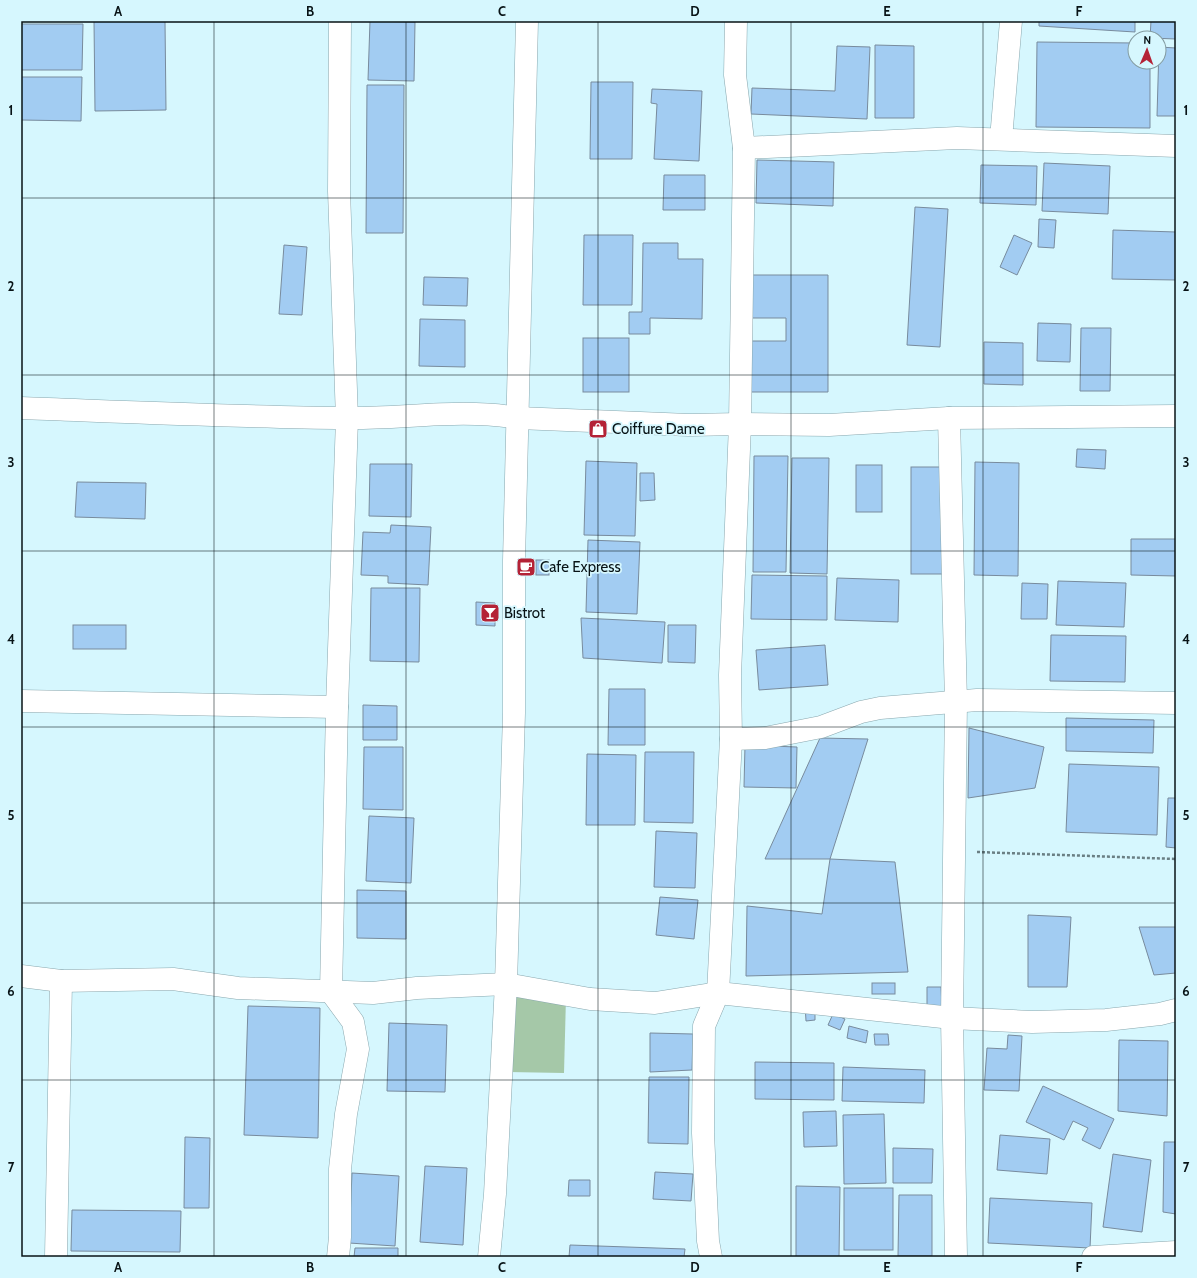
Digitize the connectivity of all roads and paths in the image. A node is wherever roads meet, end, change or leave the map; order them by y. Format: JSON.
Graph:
{"nodes":[{"id":1,"x":340,"y":21,"type":"edge"},
{"id":2,"x":527,"y":21,"type":"edge"},
{"id":3,"x":736,"y":21,"type":"edge"},
{"id":4,"x":1011,"y":21,"type":"edge"},
{"id":5,"x":1001,"y":139,"type":"junction"},
{"id":6,"x":1176,"y":146,"type":"edge"},
{"id":7,"x":744,"y":148,"type":"junction"},
{"id":8,"x":21,"y":408,"type":"edge"},
{"id":9,"x":1176,"y":416,"type":"edge"},
{"id":10,"x":347,"y":418,"type":"junction"},
{"id":11,"x":518,"y":418,"type":"junction"},
{"id":12,"x":949,"y":418,"type":"junction"},
{"id":13,"x":740,"y":424,"type":"junction"},
{"id":14,"x":21,"y":701,"type":"edge"},
{"id":15,"x":956,"y":702,"type":"junction"},
{"id":16,"x":1176,"y":703,"type":"edge"},
{"id":17,"x":337,"y":707,"type":"junction"},
{"id":18,"x":731,"y":739,"type":"junction"},
{"id":19,"x":954,"y":852,"type":"junction"},
{"id":20,"x":1176,"y":859,"type":"edge"},
{"id":21,"x":21,"y":976,"type":"edge"},
{"id":22,"x":61,"y":981,"type":"junction"},
{"id":23,"x":506,"y":984,"type":"junction"},
{"id":24,"x":331,"y":992,"type":"junction"},
{"id":25,"x":718,"y":993,"type":"junction"},
{"id":26,"x":1176,"y":1010,"type":"edge"},
{"id":27,"x":952,"y":1018,"type":"junction"},
{"id":28,"x":1176,"y":1252,"type":"edge"},
{"id":29,"x":56,"y":1257,"type":"edge"},
{"id":30,"x":338,"y":1257,"type":"edge"},
{"id":31,"x":489,"y":1257,"type":"edge"},
{"id":32,"x":711,"y":1257,"type":"edge"},
{"id":33,"x":956,"y":1257,"type":"edge"},
{"id":34,"x":1094,"y":1257,"type":"edge"}],
"edges":[{"from":1,"to":10,"type":"street"},
{"from":2,"to":11,"type":"street"},
{"from":3,"to":7,"type":"street"},
{"from":4,"to":5,"type":"street"},
{"from":5,"to":6,"type":"street"},
{"from":5,"to":7,"type":"street"},
{"from":7,"to":13,"type":"street"},
{"from":8,"to":10,"type":"street"},
{"from":9,"to":12,"type":"street"},
{"from":10,"to":11,"type":"street"},
{"from":10,"to":17,"type":"street"},
{"from":11,"to":13,"type":"street"},
{"from":11,"to":23,"type":"street"},
{"from":12,"to":13,"type":"street"},
{"from":12,"to":15,"type":"street"},
{"from":13,"to":18,"type":"street"},
{"from":14,"to":17,"type":"street"},
{"from":15,"to":16,"type":"street"},
{"from":15,"to":18,"type":"street"},
{"from":15,"to":19,"type":"street"},
{"from":17,"to":24,"type":"street"},
{"from":18,"to":25,"type":"street"},
{"from":19,"to":20,"type":"path"},
{"from":19,"to":27,"type":"street"},
{"from":21,"to":22,"type":"street"},
{"from":22,"to":24,"type":"street"},
{"from":22,"to":29,"type":"street"},
{"from":23,"to":24,"type":"street"},
{"from":23,"to":25,"type":"street"},
{"from":23,"to":31,"type":"street"},
{"from":24,"to":30,"type":"street"},
{"from":25,"to":27,"type":"street"},
{"from":25,"to":32,"type":"street"},
{"from":26,"to":27,"type":"street"},
{"from":27,"to":33,"type":"street"},
{"from":28,"to":34,"type":"street"}]}
